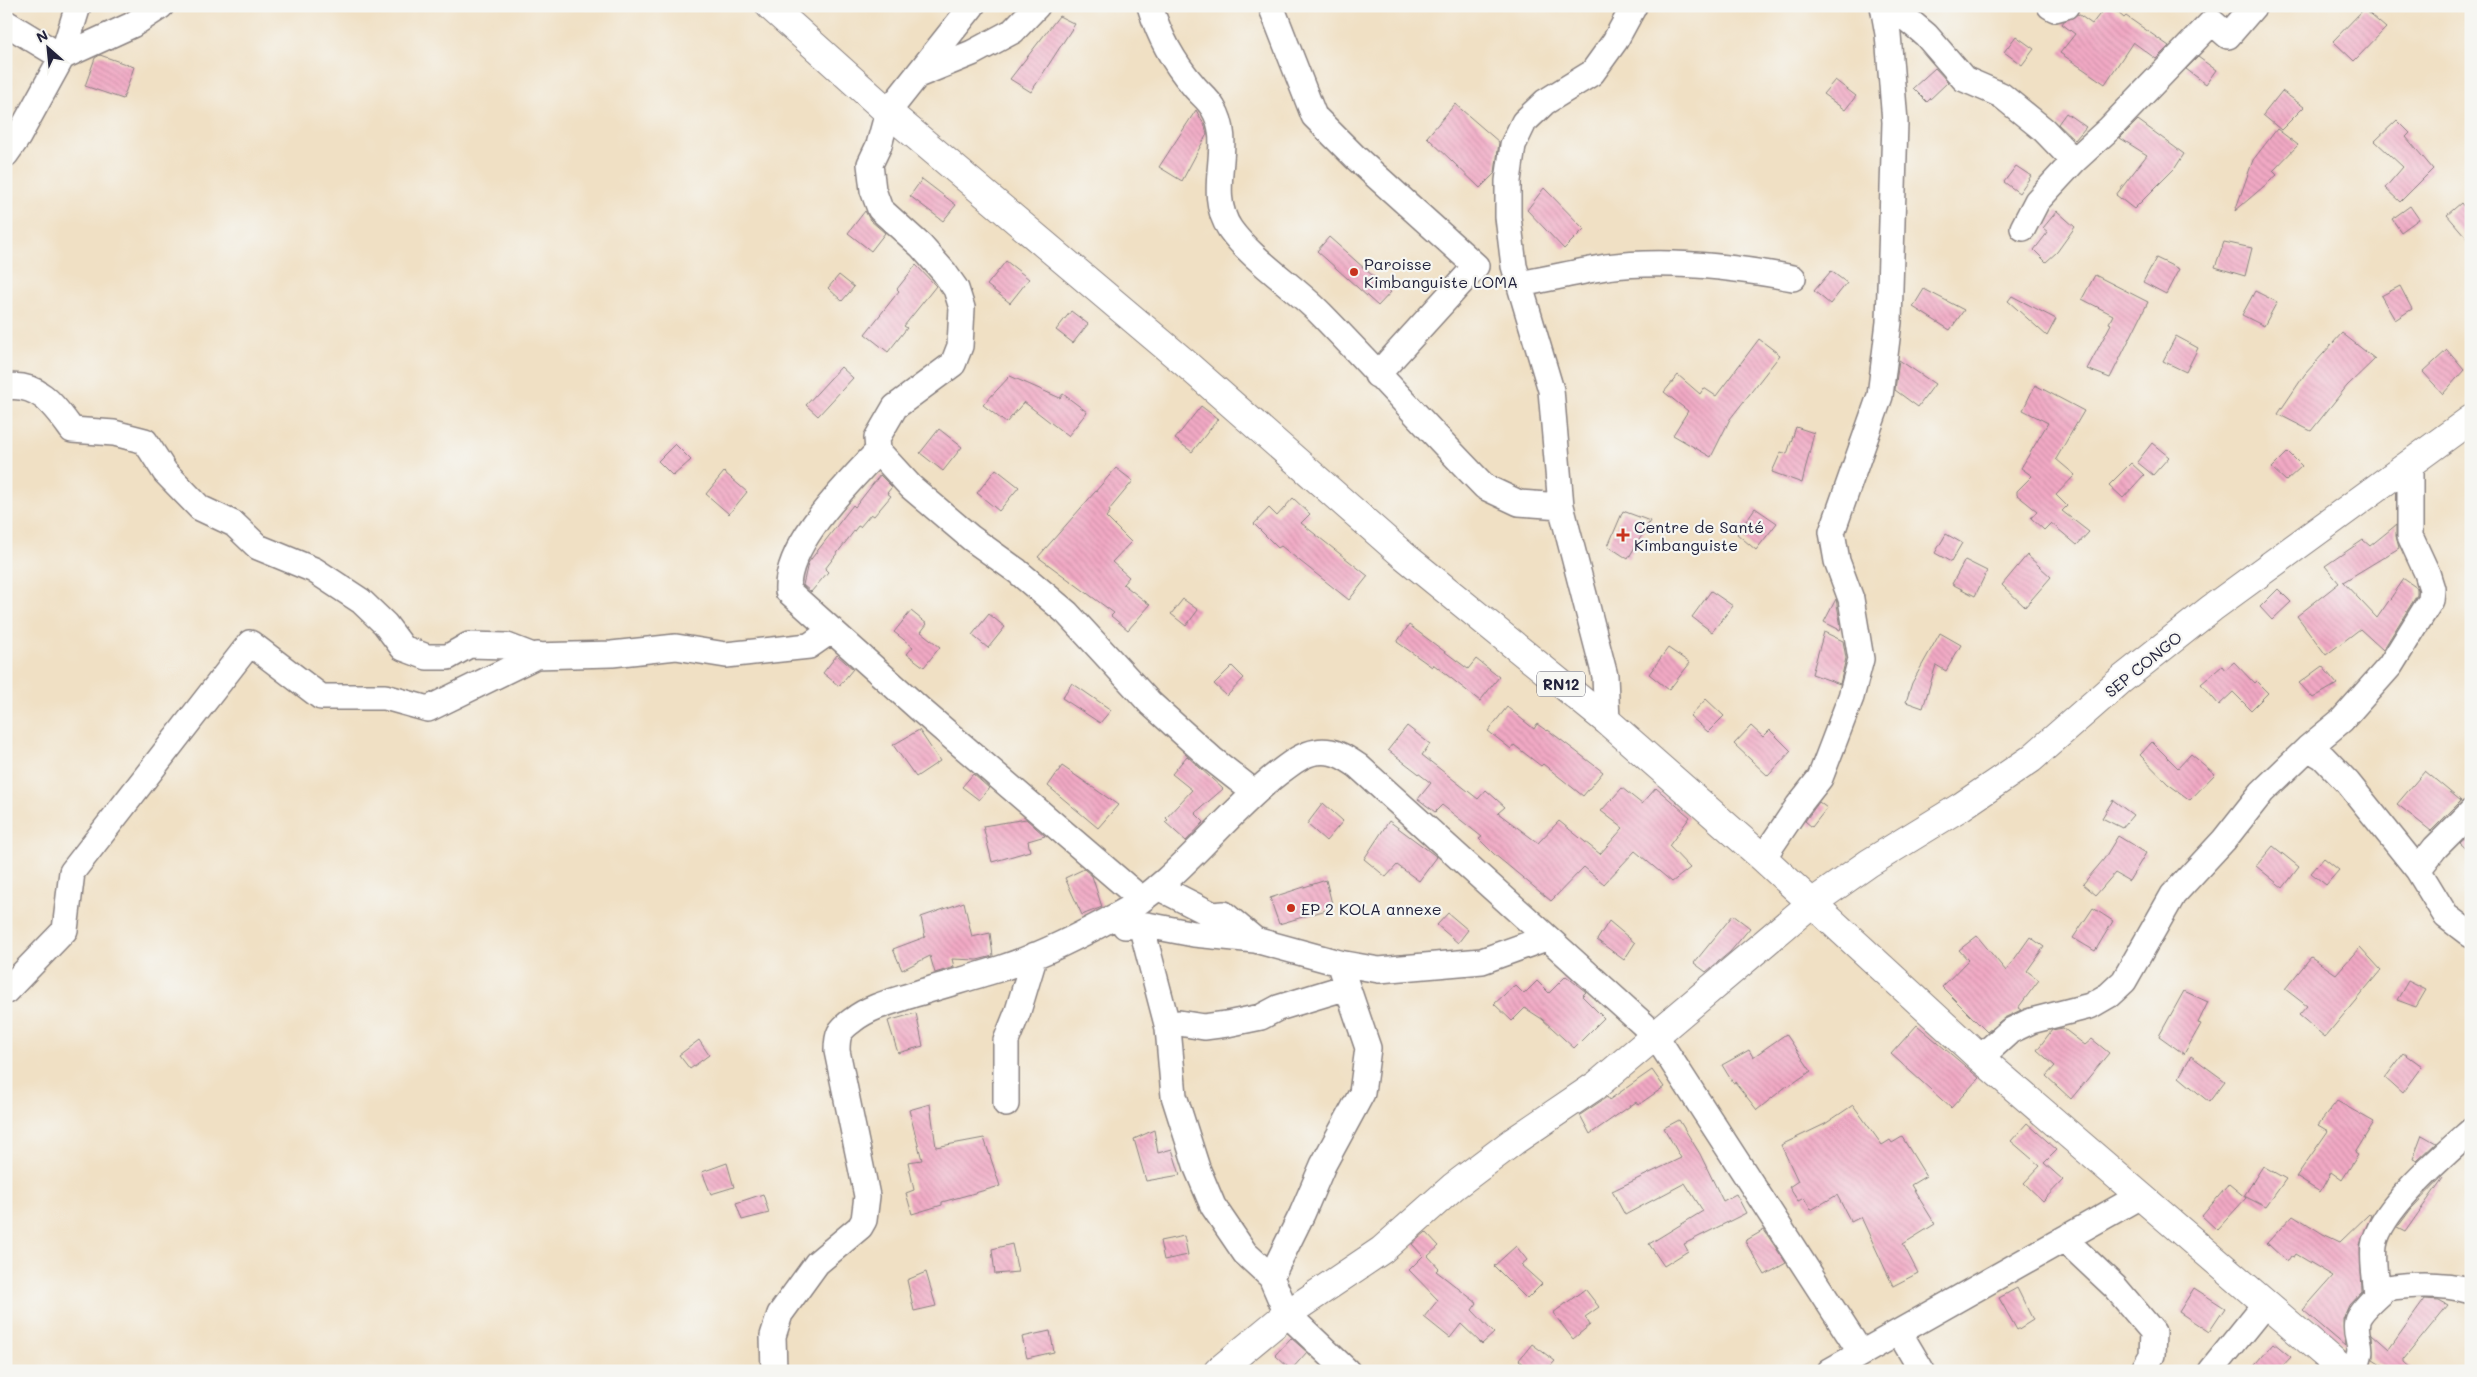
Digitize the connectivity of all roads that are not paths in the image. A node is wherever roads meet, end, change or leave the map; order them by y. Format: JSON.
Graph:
{"nodes":[{"id":1,"x":78,"y":6,"type":"edge"},
{"id":2,"x":161,"y":6,"type":"edge"},
{"id":3,"x":770,"y":6,"type":"edge"},
{"id":4,"x":972,"y":6,"type":"edge"},
{"id":5,"x":1037,"y":6,"type":"edge"},
{"id":6,"x":1150,"y":6,"type":"edge"},
{"id":7,"x":1271,"y":6,"type":"edge"},
{"id":8,"x":1634,"y":6,"type":"edge"},
{"id":9,"x":2050,"y":6,"type":"edge"},
{"id":10,"x":2066,"y":6,"type":"edge"},
{"id":11,"x":2254,"y":6,"type":"edge"},
{"id":12,"x":1894,"y":15,"type":"edge"},
{"id":13,"x":6,"y":23,"type":"edge"},
{"id":14,"x":62,"y":57,"type":"junction"},
{"id":15,"x":916,"y":76,"type":"junction"},
{"id":16,"x":888,"y":112,"type":"junction"},
{"id":17,"x":6,"y":154,"type":"edge"},
{"id":18,"x":2074,"y":161,"type":"junction"},
{"id":19,"x":2023,"y":228,"type":"dead end"},
{"id":20,"x":1793,"y":278,"type":"dead end"},
{"id":21,"x":1519,"y":284,"type":"junction"},
{"id":22,"x":1377,"y":375,"type":"junction"},
{"id":23,"x":6,"y":387,"type":"edge"},
{"id":24,"x":2471,"y":419,"type":"edge"},
{"id":25,"x":878,"y":451,"type":"junction"},
{"id":26,"x":2410,"y":463,"type":"junction"},
{"id":27,"x":1561,"y":506,"type":"junction"},
{"id":28,"x":832,"y":630,"type":"junction"},
{"id":29,"x":538,"y":655,"type":"junction"},
{"id":30,"x":1607,"y":721,"type":"junction"},
{"id":31,"x":2308,"y":748,"type":"junction"},
{"id":32,"x":1254,"y":792,"type":"junction"},
{"id":33,"x":2471,"y":812,"type":"edge"},
{"id":34,"x":1763,"y":858,"type":"junction"},
{"id":35,"x":2418,"y":870,"type":"junction"},
{"id":36,"x":1150,"y":893,"type":"junction"},
{"id":37,"x":1812,"y":903,"type":"junction"},
{"id":38,"x":1141,"y":925,"type":"junction"},
{"id":39,"x":1093,"y":928,"type":"junction"},
{"id":40,"x":2471,"y":934,"type":"edge"},
{"id":41,"x":1546,"y":938,"type":"junction"},
{"id":42,"x":1256,"y":940,"type":"junction"},
{"id":43,"x":1035,"y":955,"type":"junction"},
{"id":44,"x":1339,"y":964,"type":"junction"},
{"id":45,"x":1347,"y":987,"type":"junction"},
{"id":46,"x":6,"y":991,"type":"edge"},
{"id":47,"x":1168,"y":1028,"type":"junction"},
{"id":48,"x":1655,"y":1035,"type":"junction"},
{"id":49,"x":1980,"y":1058,"type":"junction"},
{"id":50,"x":1006,"y":1104,"type":"dead end"},
{"id":51,"x":2471,"y":1131,"type":"edge"},
{"id":52,"x":2140,"y":1196,"type":"junction"},
{"id":53,"x":2064,"y":1238,"type":"junction"},
{"id":54,"x":1271,"y":1278,"type":"junction"},
{"id":55,"x":2471,"y":1291,"type":"edge"},
{"id":56,"x":2376,"y":1296,"type":"junction"},
{"id":57,"x":2265,"y":1304,"type":"junction"},
{"id":58,"x":1287,"y":1314,"type":"junction"},
{"id":59,"x":1899,"y":1332,"type":"junction"},
{"id":60,"x":1862,"y":1353,"type":"junction"},
{"id":61,"x":2214,"y":1370,"type":"edge"},
{"id":62,"x":774,"y":1371,"type":"edge"},
{"id":63,"x":1218,"y":1371,"type":"edge"},
{"id":64,"x":1347,"y":1371,"type":"edge"},
{"id":65,"x":1830,"y":1371,"type":"edge"},
{"id":66,"x":1922,"y":1371,"type":"edge"},
{"id":67,"x":2143,"y":1371,"type":"edge"},
{"id":68,"x":2344,"y":1371,"type":"edge"},
{"id":69,"x":2353,"y":1371,"type":"edge"}],
"edges":[{"from":1,"to":14,"type":"street"},
{"from":2,"to":14,"type":"street"},
{"from":3,"to":16,"type":"main road","number":"RN12"},
{"from":4,"to":15,"type":"street"},
{"from":5,"to":15,"type":"street"},
{"from":6,"to":22,"type":"street"},
{"from":7,"to":22,"type":"street"},
{"from":8,"to":21,"type":"street"},
{"from":9,"to":10,"type":"street"},
{"from":11,"to":18,"type":"street"},
{"from":12,"to":18,"type":"street"},
{"from":12,"to":34,"type":"street"},
{"from":13,"to":14,"type":"street"},
{"from":14,"to":17,"type":"street"},
{"from":15,"to":16,"type":"street"},
{"from":16,"to":25,"type":"street"},
{"from":16,"to":30,"type":"main road","number":"RN12"},
{"from":18,"to":19,"type":"street"},
{"from":20,"to":21,"type":"street"},
{"from":21,"to":27,"type":"street"},
{"from":22,"to":27,"type":"street"},
{"from":23,"to":29,"type":"street"},
{"from":24,"to":26,"type":"main road","name":"SEP CONGO"},
{"from":25,"to":28,"type":"street"},
{"from":25,"to":32,"type":"street"},
{"from":26,"to":31,"type":"street"},
{"from":26,"to":37,"type":"main road","name":"SEP CONGO"},
{"from":27,"to":30,"type":"street"},
{"from":28,"to":29,"type":"street"},
{"from":28,"to":36,"type":"street"},
{"from":29,"to":46,"type":"street"},
{"from":30,"to":34,"type":"main road","number":"RN12"},
{"from":31,"to":35,"type":"street"},
{"from":31,"to":49,"type":"street"},
{"from":32,"to":36,"type":"street"},
{"from":32,"to":41,"type":"street"},
{"from":33,"to":35,"type":"street"},
{"from":34,"to":37,"type":"main road","number":"RN12"},
{"from":35,"to":40,"type":"street"},
{"from":36,"to":39,"type":"street"},
{"from":36,"to":42,"type":"street"},
{"from":37,"to":48,"type":"main road","name":"SEP CONGO"},
{"from":37,"to":49,"type":"main road","number":"RN12"},
{"from":38,"to":39,"type":"street"},
{"from":38,"to":42,"type":"street"},
{"from":38,"to":47,"type":"street"},
{"from":39,"to":43,"type":"street"},
{"from":41,"to":44,"type":"street"},
{"from":41,"to":48,"type":"street"},
{"from":42,"to":44,"type":"street"},
{"from":43,"to":50,"type":"street"},
{"from":43,"to":62,"type":"street"},
{"from":44,"to":45,"type":"street"},
{"from":45,"to":47,"type":"street"},
{"from":45,"to":54,"type":"street"},
{"from":47,"to":54,"type":"street"},
{"from":48,"to":58,"type":"main road","name":"SEP CONGO"},
{"from":48,"to":60,"type":"street"},
{"from":49,"to":52,"type":"main road","number":"RN12"},
{"from":51,"to":56,"type":"street"},
{"from":52,"to":53,"type":"street"},
{"from":52,"to":57,"type":"main road","number":"RN12"},
{"from":53,"to":59,"type":"street"},
{"from":53,"to":67,"type":"street"},
{"from":54,"to":58,"type":"street"},
{"from":55,"to":56,"type":"street"},
{"from":56,"to":69,"type":"street"},
{"from":57,"to":61,"type":"street"},
{"from":57,"to":68,"type":"main road","number":"RN12"},
{"from":58,"to":63,"type":"main road","name":"SEP CONGO"},
{"from":58,"to":64,"type":"street"},
{"from":59,"to":60,"type":"street"},
{"from":59,"to":66,"type":"street"},
{"from":60,"to":65,"type":"street"}]}
